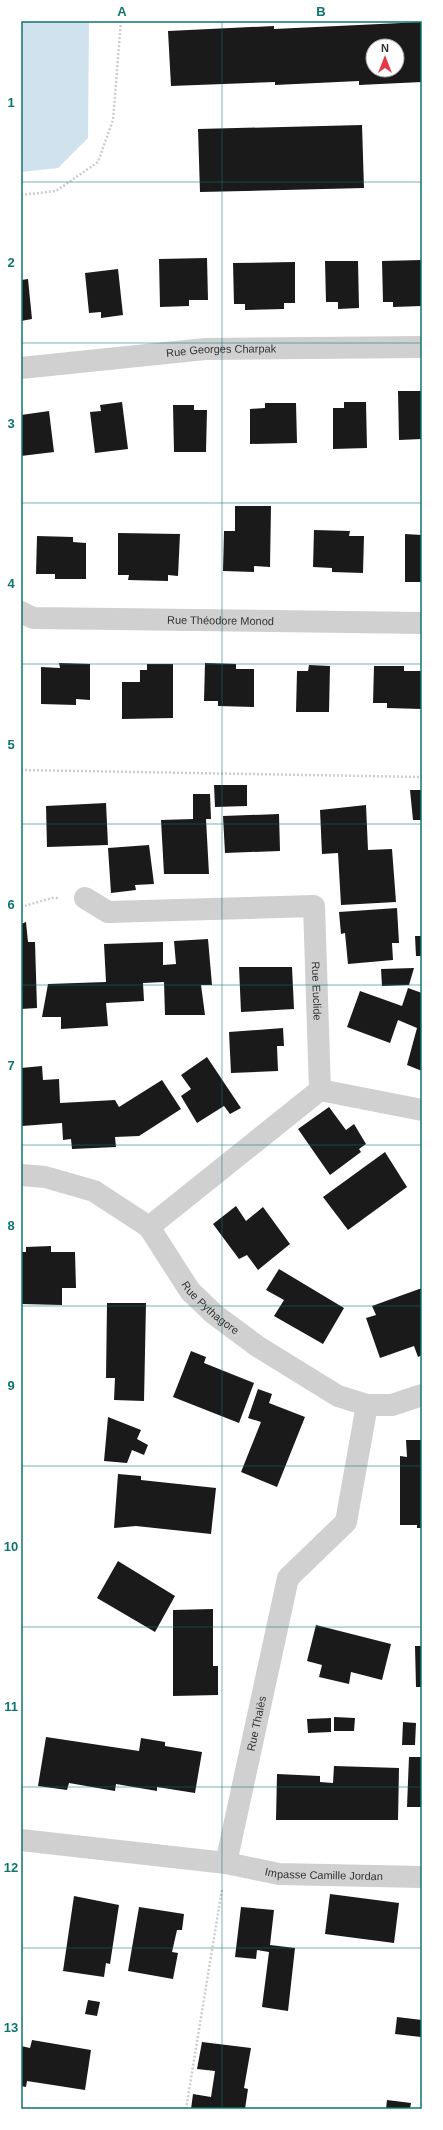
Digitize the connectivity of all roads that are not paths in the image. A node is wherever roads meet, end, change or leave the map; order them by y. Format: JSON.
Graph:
{"nodes":[{"id":1,"x":422,"y":347,"type":"edge"},
{"id":2,"x":21,"y":368,"type":"edge"},
{"id":3,"x":21,"y":612,"type":"edge"},
{"id":4,"x":422,"y":623,"type":"edge"},
{"id":5,"x":85,"y":898,"type":"road end"},
{"id":6,"x":320,"y":1090,"type":"junction"},
{"id":7,"x":422,"y":1110,"type":"edge"},
{"id":8,"x":21,"y":1175,"type":"edge"},
{"id":9,"x":149,"y":1227,"type":"junction"},
{"id":10,"x":422,"y":1395,"type":"edge"},
{"id":11,"x":367,"y":1405,"type":"junction"},
{"id":12,"x":21,"y":1840,"type":"edge"},
{"id":13,"x":226,"y":1863,"type":"junction"},
{"id":14,"x":422,"y":1877,"type":"edge"}],
"edges":[{"from":1,"to":2,"type":"street","name":"Rue Georges Charpak"},
{"from":3,"to":4,"type":"street","name":"Rue Théodore Monod"},
{"from":5,"to":6,"type":"street","name":"Rue Euclide"},
{"from":6,"to":7,"type":"street"},
{"from":6,"to":9,"type":"street"},
{"from":8,"to":9,"type":"street","name":"Rue Pythagore"},
{"from":9,"to":11,"type":"street","name":"Rue Pythagore"},
{"from":10,"to":11,"type":"street","name":"Rue Pythagore"},
{"from":11,"to":13,"type":"street","name":"Rue Thalès"},
{"from":12,"to":13,"type":"street"},
{"from":13,"to":14,"type":"street","name":"Impasse Camille Jordan"}]}
